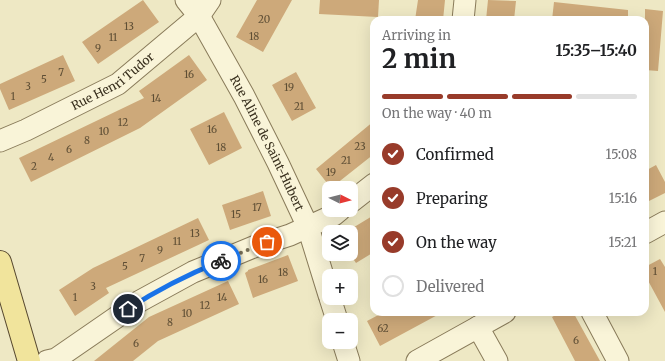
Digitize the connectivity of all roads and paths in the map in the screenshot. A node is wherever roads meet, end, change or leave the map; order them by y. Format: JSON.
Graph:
{"nodes":[{"id":1,"x":186,"y":0,"type":"edge"},
{"id":2,"x":465,"y":0,"type":"edge"},
{"id":3,"x":204,"y":8,"type":"edge"},
{"id":4,"x":463,"y":16,"type":"edge"},
{"id":5,"x":0,"y":141,"type":"edge"},
{"id":6,"x":370,"y":187,"type":"edge"},
{"id":7,"x":358,"y":197,"type":"edge"},
{"id":8,"x":330,"y":217,"type":"edge"},
{"id":9,"x":308,"y":227,"type":"junction"},
{"id":10,"x":0,"y":262,"type":"edge"},
{"id":11,"x":322,"y":272,"type":"edge"},
{"id":12,"x":498,"y":316,"type":"edge"},
{"id":13,"x":594,"y":316,"type":"edge"},
{"id":14,"x":478,"y":327,"type":"junction"},
{"id":15,"x":345,"y":349,"type":"edge"},
{"id":16,"x":29,"y":361,"type":"edge"},
{"id":17,"x":47,"y":361,"type":"edge"},
{"id":18,"x":349,"y":361,"type":"edge"},
{"id":19,"x":417,"y":361,"type":"edge"},
{"id":20,"x":497,"y":361,"type":"edge"},
{"id":21,"x":618,"y":361,"type":"edge"}],
"edges":[{"from":1,"to":3,"type":"street","name":"Rue Aline de Saint-Hubert"},
{"from":2,"to":4,"type":"street"},
{"from":3,"to":5,"type":"street","name":"Rue Henri Tudor"},
{"from":3,"to":9,"type":"street","name":"Rue Aline de Saint-Hubert"},
{"from":6,"to":7,"type":"street"},
{"from":8,"to":9,"type":"street"},
{"from":9,"to":11,"type":"street","name":"Rue Aline de Saint-Hubert"},
{"from":9,"to":17,"type":"street"},
{"from":10,"to":16,"type":"main road"},
{"from":12,"to":14,"type":"street"},
{"from":13,"to":21,"type":"street"},
{"from":14,"to":19,"type":"street"},
{"from":14,"to":20,"type":"street"},
{"from":15,"to":18,"type":"street"}]}
